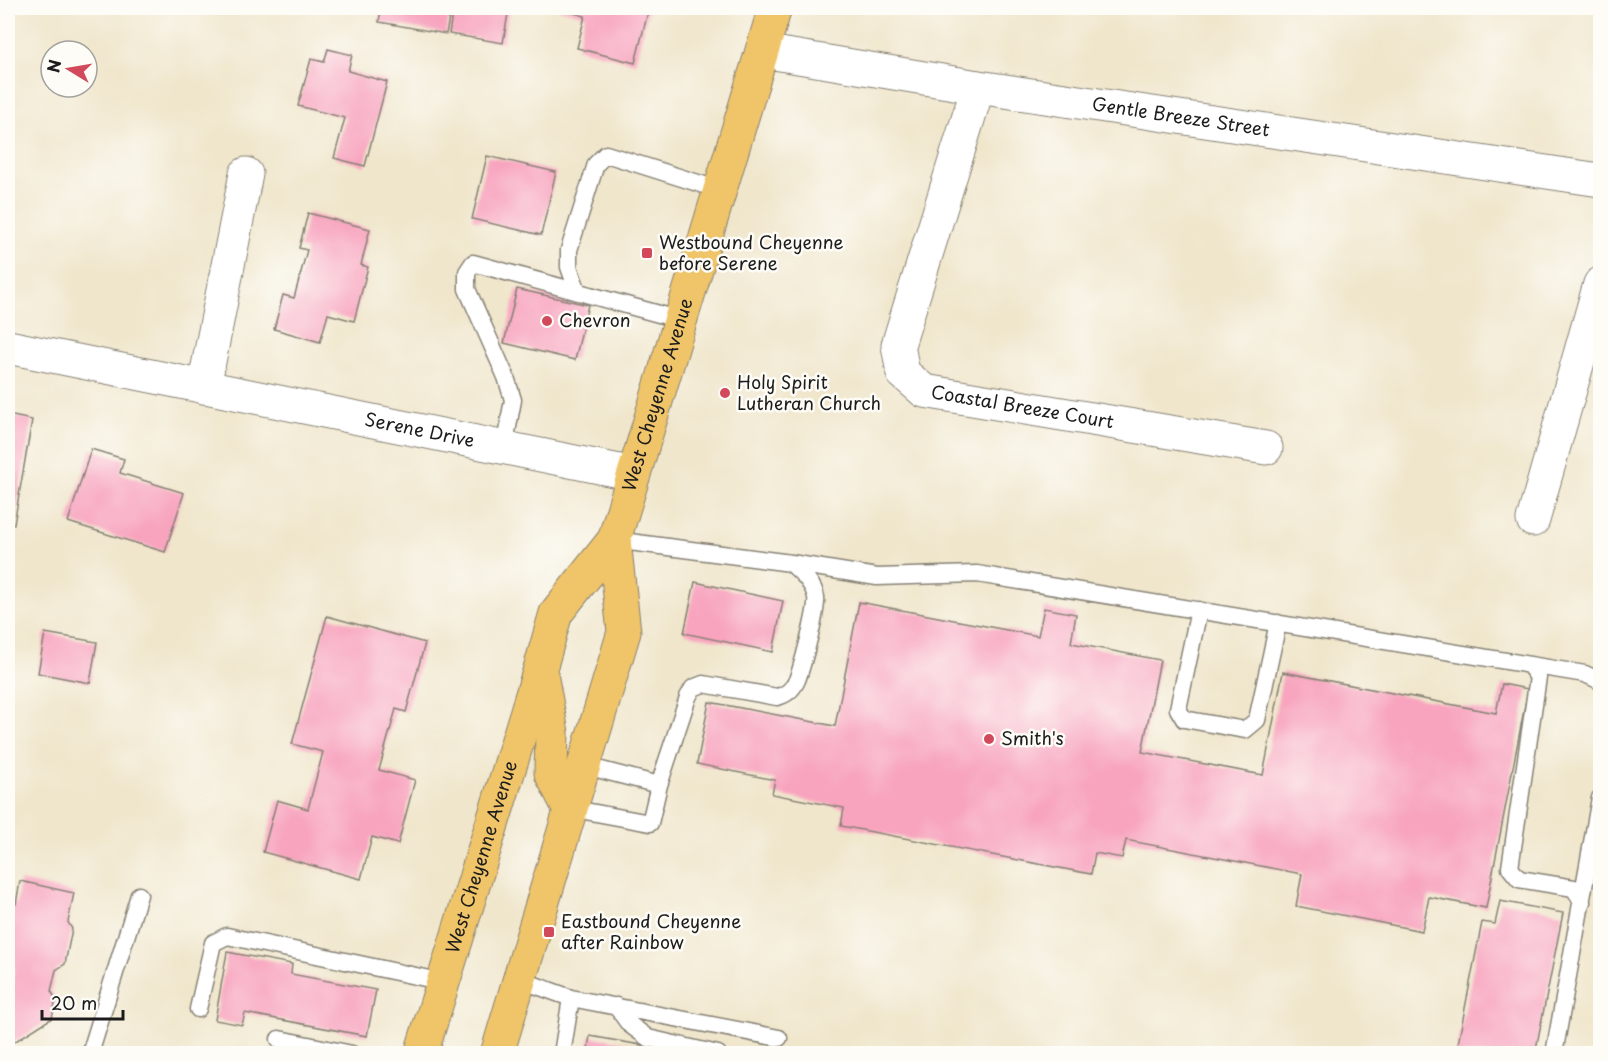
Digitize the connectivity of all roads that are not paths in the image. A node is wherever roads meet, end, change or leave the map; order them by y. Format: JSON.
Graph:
{"nodes":[{"id":1,"x":775,"y":8,"type":"edge"},
{"id":2,"x":762,"y":51,"type":"junction"},
{"id":3,"x":978,"y":87,"type":"junction"},
{"id":4,"x":246,"y":174,"type":"dead end"},
{"id":5,"x":1600,"y":180,"type":"edge"},
{"id":6,"x":720,"y":190,"type":"junction"},
{"id":7,"x":1600,"y":284,"type":"edge"},
{"id":8,"x":578,"y":292,"type":"junction"},
{"id":9,"x":681,"y":320,"type":"junction"},
{"id":10,"x":8,"y":347,"type":"edge"},
{"id":11,"x":204,"y":387,"type":"junction"},
{"id":12,"x":504,"y":448,"type":"junction"},
{"id":13,"x":1266,"y":448,"type":"dead end"},
{"id":14,"x":634,"y":474,"type":"junction"},
{"id":15,"x":1533,"y":520,"type":"dead end"},
{"id":16,"x":614,"y":540,"type":"junction"},
{"id":17,"x":791,"y":563,"type":"junction"},
{"id":18,"x":1199,"y":610,"type":"junction"},
{"id":19,"x":1278,"y":623,"type":"junction"},
{"id":20,"x":1529,"y":665,"type":"junction"},
{"id":21,"x":540,"y":669,"type":"junction"},
{"id":22,"x":1600,"y":681,"type":"edge"},
{"id":23,"x":582,"y":765,"type":"junction"},
{"id":24,"x":658,"y":785,"type":"junction"},
{"id":25,"x":1600,"y":798,"type":"edge"},
{"id":26,"x":569,"y":808,"type":"junction"},
{"id":27,"x":139,"y":896,"type":"dead end"},
{"id":28,"x":1582,"y":902,"type":"junction"},
{"id":29,"x":518,"y":979,"type":"junction"},
{"id":30,"x":444,"y":982,"type":"junction"},
{"id":31,"x":571,"y":998,"type":"junction"},
{"id":32,"x":616,"y":1006,"type":"junction"},
{"id":33,"x":198,"y":1009,"type":"dead end"},
{"id":34,"x":779,"y":1038,"type":"dead end"},
{"id":35,"x":279,"y":1039,"type":"dead end"},
{"id":36,"x":90,"y":1053,"type":"edge"},
{"id":37,"x":352,"y":1053,"type":"edge"},
{"id":38,"x":421,"y":1053,"type":"edge"},
{"id":39,"x":497,"y":1053,"type":"edge"},
{"id":40,"x":562,"y":1053,"type":"edge"},
{"id":41,"x":718,"y":1053,"type":"edge"},
{"id":42,"x":1554,"y":1053,"type":"edge"}],
"edges":[{"from":1,"to":2,"type":"main road","name":"West Cheyenne Avenue"},
{"from":2,"to":3,"type":"street","name":"Gentle Breeze Street"},
{"from":2,"to":6,"type":"main road","name":"West Cheyenne Avenue"},
{"from":3,"to":5,"type":"street","name":"Gentle Breeze Street"},
{"from":3,"to":13,"type":"street","name":"Coastal Breeze Court"},
{"from":4,"to":11,"type":"street"},
{"from":6,"to":8,"type":"lane"},
{"from":6,"to":9,"type":"main road","name":"West Cheyenne Avenue"},
{"from":7,"to":15,"type":"street"},
{"from":8,"to":9,"type":"lane"},
{"from":8,"to":12,"type":"lane"},
{"from":9,"to":14,"type":"main road","name":"West Cheyenne Avenue"},
{"from":10,"to":11,"type":"street","name":"Serene Drive"},
{"from":11,"to":12,"type":"street","name":"Serene Drive"},
{"from":12,"to":14,"type":"street","name":"Serene Drive"},
{"from":14,"to":16,"type":"main road","name":"West Cheyenne Avenue"},
{"from":16,"to":17,"type":"lane"},
{"from":16,"to":21,"type":"main road","name":"West Cheyenne Avenue"},
{"from":16,"to":23,"type":"main road","name":"West Cheyenne Avenue"},
{"from":17,"to":18,"type":"lane"},
{"from":17,"to":24,"type":"lane"},
{"from":18,"to":19,"type":"lane"},
{"from":18,"to":19,"type":"lane"},
{"from":19,"to":20,"type":"lane"},
{"from":20,"to":22,"type":"lane"},
{"from":20,"to":28,"type":"lane"},
{"from":21,"to":26,"type":"main road"},
{"from":21,"to":30,"type":"main road","name":"West Cheyenne Avenue"},
{"from":23,"to":24,"type":"lane"},
{"from":23,"to":26,"type":"main road","name":"West Cheyenne Avenue"},
{"from":24,"to":26,"type":"lane"},
{"from":25,"to":28,"type":"lane"},
{"from":26,"to":29,"type":"main road","name":"West Cheyenne Avenue"},
{"from":27,"to":36,"type":"lane"},
{"from":28,"to":42,"type":"lane"},
{"from":29,"to":31,"type":"lane"},
{"from":29,"to":39,"type":"main road","name":"West Cheyenne Avenue"},
{"from":30,"to":33,"type":"lane"},
{"from":30,"to":38,"type":"main road","name":"West Cheyenne Avenue"},
{"from":31,"to":32,"type":"lane"},
{"from":31,"to":40,"type":"lane"},
{"from":32,"to":34,"type":"lane"},
{"from":32,"to":41,"type":"lane"},
{"from":35,"to":37,"type":"lane"}]}
